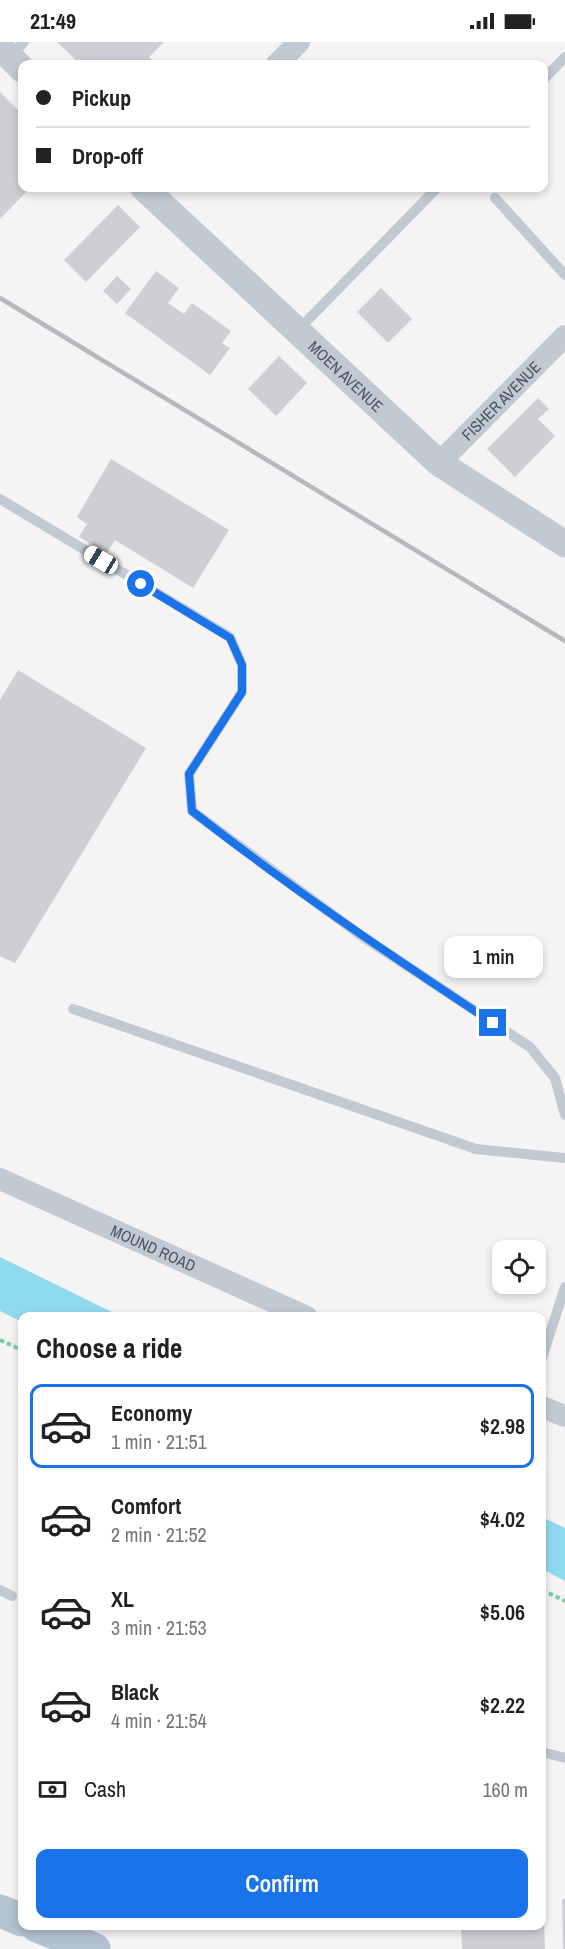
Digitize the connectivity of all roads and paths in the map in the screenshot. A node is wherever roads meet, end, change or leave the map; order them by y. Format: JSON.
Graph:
{"nodes":[{"id":1,"x":299,"y":42,"type":"edge"},
{"id":2,"x":565,"y":57,"type":"edge"},
{"id":3,"x":281,"y":60,"type":"edge"},
{"id":4,"x":548,"y":75,"type":"edge"},
{"id":5,"x":152,"y":192,"type":"edge"},
{"id":6,"x":433,"y":192,"type":"edge"},
{"id":7,"x":495,"y":198,"type":"dead end"},
{"id":8,"x":565,"y":275,"type":"edge"},
{"id":9,"x":297,"y":331,"type":"junction"},
{"id":10,"x":565,"y":336,"type":"edge"},
{"id":11,"x":439,"y":463,"type":"junction"},
{"id":12,"x":0,"y":499,"type":"edge"},
{"id":13,"x":565,"y":544,"type":"edge"},
{"id":14,"x":73,"y":1009,"type":"dead end"},
{"id":15,"x":565,"y":1115,"type":"edge"},
{"id":16,"x":565,"y":1158,"type":"edge"},
{"id":17,"x":0,"y":1179,"type":"edge"},
{"id":18,"x":565,"y":1287,"type":"edge"},
{"id":19,"x":296,"y":1312,"type":"edge"},
{"id":20,"x":0,"y":1340,"type":"edge"},
{"id":21,"x":546,"y":1346,"type":"edge"},
{"id":22,"x":18,"y":1348,"type":"edge"},
{"id":23,"x":546,"y":1409,"type":"edge"},
{"id":24,"x":565,"y":1416,"type":"edge"},
{"id":25,"x":0,"y":1590,"type":"edge"},
{"id":26,"x":546,"y":1592,"type":"edge"},
{"id":27,"x":12,"y":1596,"type":"dead end"},
{"id":28,"x":565,"y":1601,"type":"edge"},
{"id":29,"x":546,"y":1753,"type":"edge"},
{"id":30,"x":565,"y":1758,"type":"edge"},
{"id":31,"x":0,"y":1911,"type":"edge"},
{"id":32,"x":18,"y":1918,"type":"edge"},
{"id":33,"x":47,"y":1930,"type":"edge"},
{"id":34,"x":94,"y":1949,"type":"edge"}],
"edges":[{"from":1,"to":3,"type":"street"},
{"from":2,"to":4,"type":"lane"},
{"from":5,"to":9,"type":"street","name":"MOEN AVENUE"},
{"from":6,"to":9,"type":"lane"},
{"from":7,"to":8,"type":"lane"},
{"from":9,"to":11,"type":"street","name":"MOEN AVENUE"},
{"from":10,"to":11,"type":"street","name":"FISHER AVENUE"},
{"from":11,"to":13,"type":"street","name":"MOEN AVENUE"},
{"from":12,"to":15,"type":"lane"},
{"from":14,"to":16,"type":"lane"},
{"from":17,"to":19,"type":"street","name":"MOUND ROAD"},
{"from":18,"to":21,"type":"lane"},
{"from":20,"to":22,"type":"path"},
{"from":23,"to":24,"type":"street"},
{"from":25,"to":27,"type":"lane"},
{"from":26,"to":28,"type":"path"},
{"from":29,"to":30,"type":"lane"},
{"from":31,"to":32,"type":"main road"},
{"from":33,"to":34,"type":"main road"}]}
